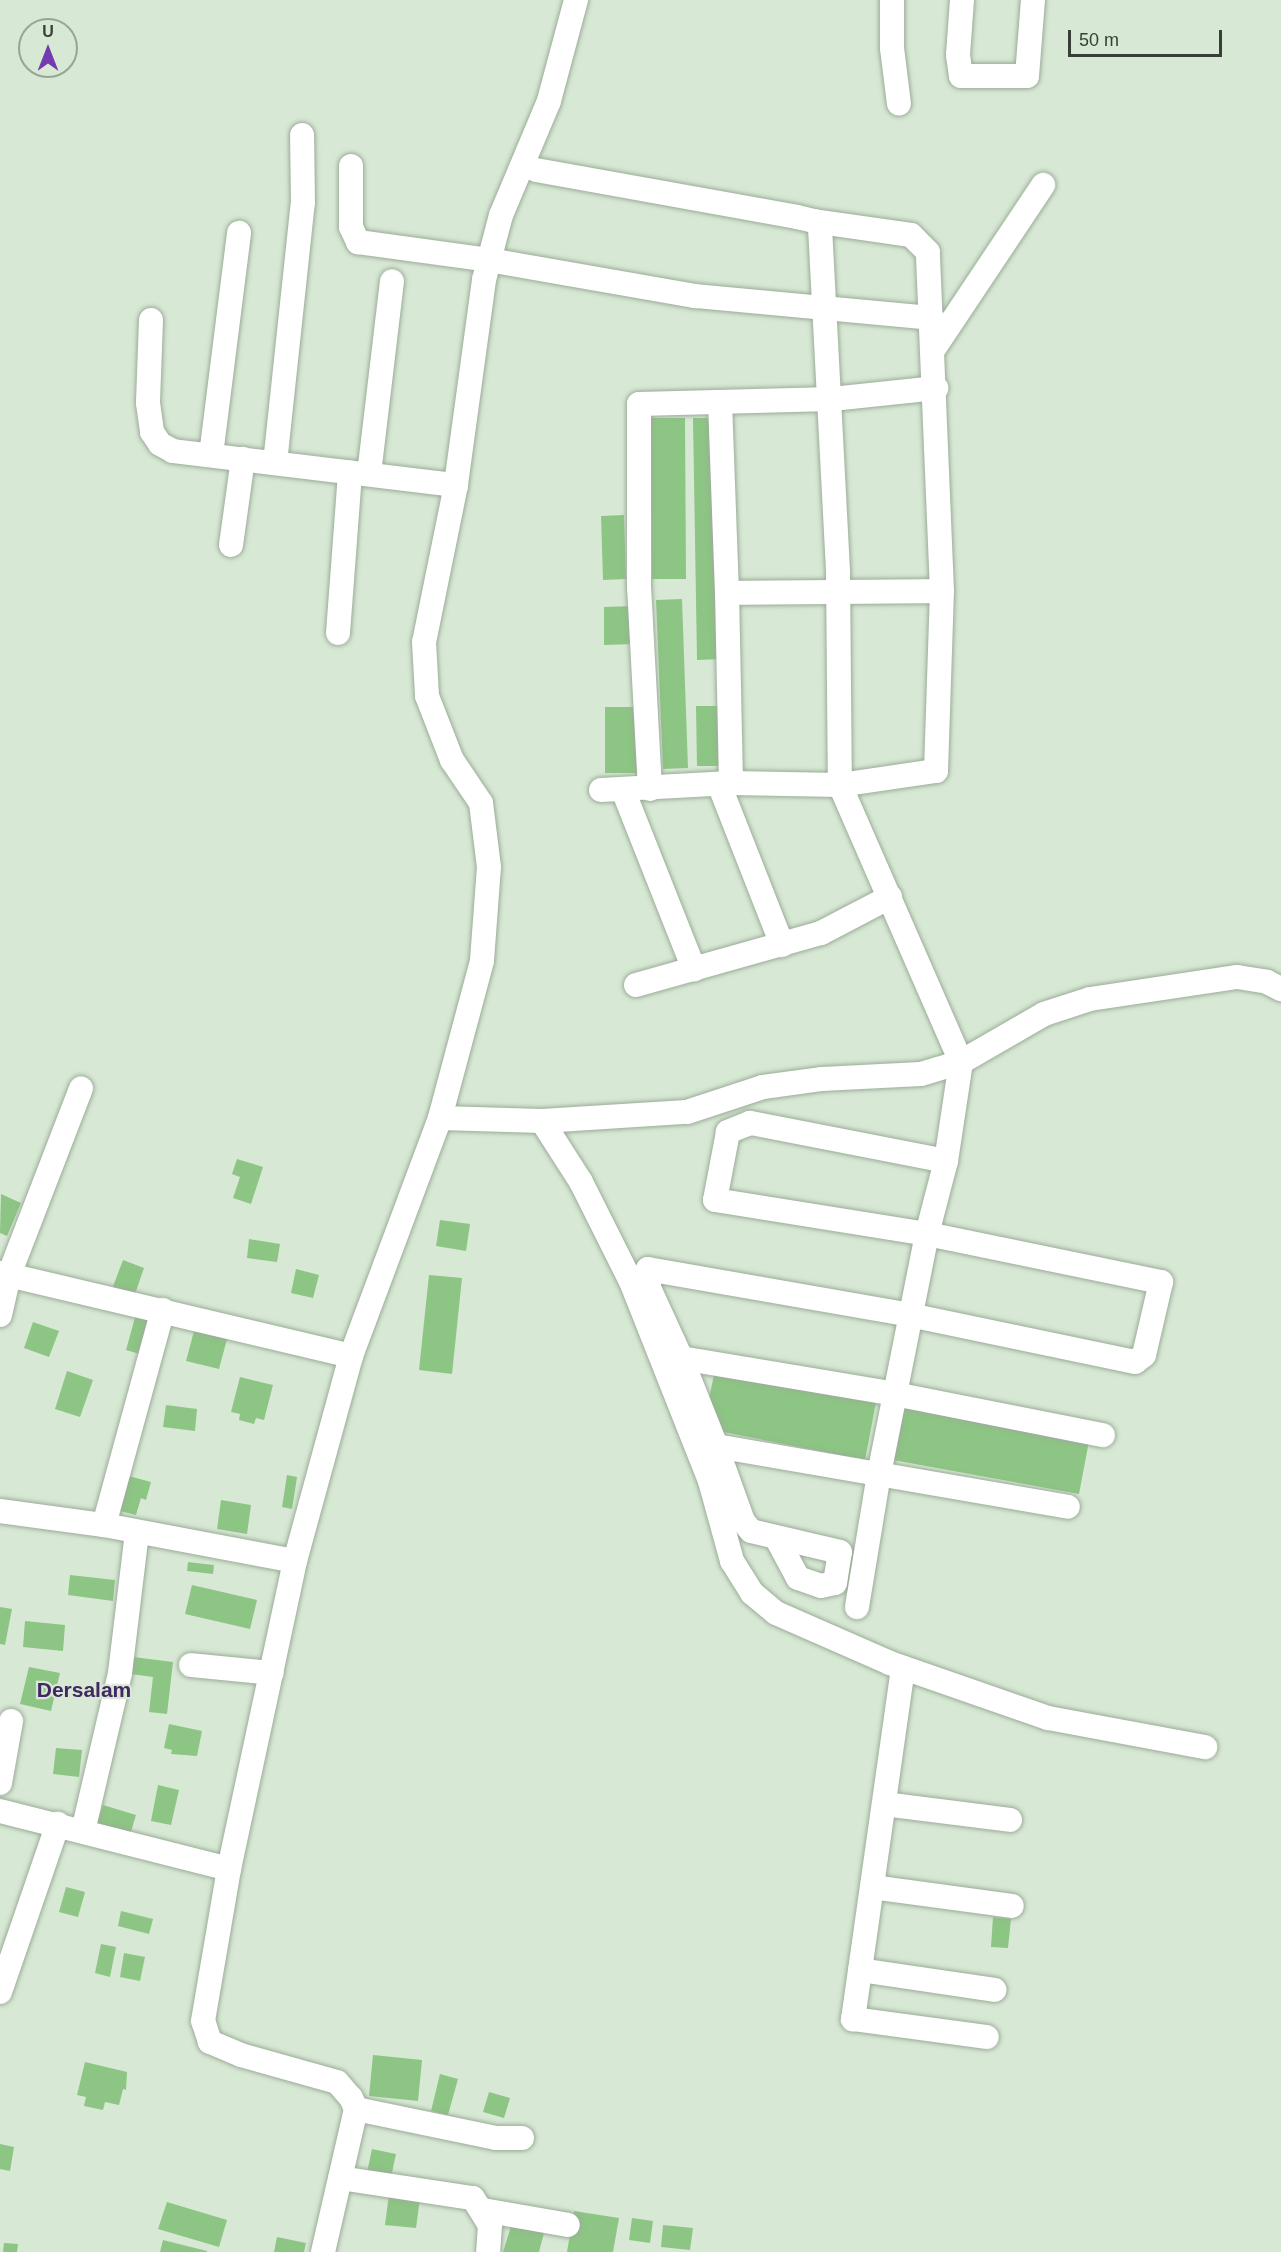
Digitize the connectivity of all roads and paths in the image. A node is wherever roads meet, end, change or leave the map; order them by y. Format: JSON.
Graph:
{"nodes":[{"id":1,"x":576,"y":0,"type":"edge"},
{"id":2,"x":892,"y":0,"type":"edge"},
{"id":3,"x":962,"y":0,"type":"edge"},
{"id":4,"x":1033,"y":0,"type":"edge"},
{"id":5,"x":899,"y":104,"type":"dead end"},
{"id":6,"x":302,"y":135,"type":"dead end"},
{"id":7,"x":351,"y":166,"type":"dead end"},
{"id":8,"x":536,"y":170,"type":"dead end"},
{"id":9,"x":1043,"y":185,"type":"dead end"},
{"id":10,"x":813,"y":221,"type":"junction"},
{"id":11,"x":238,"y":233,"type":"dead end"},
{"id":12,"x":495,"y":261,"type":"junction"},
{"id":13,"x":392,"y":281,"type":"dead end"},
{"id":14,"x":823,"y":309,"type":"junction"},
{"id":15,"x":932,"y":318,"type":"junction"},
{"id":16,"x":151,"y":320,"type":"dead end"},
{"id":17,"x":934,"y":347,"type":"junction"},
{"id":18,"x":936,"y":388,"type":"junction"},
{"id":19,"x":832,"y":399,"type":"junction"},
{"id":20,"x":720,"y":402,"type":"junction"},
{"id":21,"x":211,"y":454,"type":"junction"},
{"id":22,"x":243,"y":459,"type":"junction"},
{"id":23,"x":275,"y":463,"type":"junction"},
{"id":24,"x":359,"y":473,"type":"junction"},
{"id":25,"x":456,"y":484,"type":"junction"},
{"id":26,"x":231,"y":545,"type":"dead end"},
{"id":27,"x":942,"y":591,"type":"junction"},
{"id":28,"x":727,"y":593,"type":"junction"},
{"id":29,"x":839,"y":594,"type":"junction"},
{"id":30,"x":338,"y":633,"type":"dead end"},
{"id":31,"x":725,"y":784,"type":"junction"},
{"id":32,"x":840,"y":785,"type":"junction"},
{"id":33,"x":650,"y":789,"type":"junction"},
{"id":34,"x":890,"y":897,"type":"junction"},
{"id":35,"x":782,"y":945,"type":"junction"},
{"id":36,"x":694,"y":969,"type":"junction"},
{"id":37,"x":636,"y":986,"type":"dead end"},
{"id":38,"x":1281,"y":989,"type":"edge"},
{"id":39,"x":962,"y":1062,"type":"junction"},
{"id":40,"x":81,"y":1088,"type":"dead end"},
{"id":41,"x":440,"y":1118,"type":"junction"},
{"id":42,"x":542,"y":1121,"type":"junction"},
{"id":43,"x":946,"y":1161,"type":"junction"},
{"id":44,"x":927,"y":1234,"type":"junction"},
{"id":45,"x":5,"y":1274,"type":"edge"},
{"id":46,"x":163,"y":1310,"type":"junction"},
{"id":47,"x":0,"y":1315,"type":"edge"},
{"id":48,"x":911,"y":1315,"type":"junction"},
{"id":49,"x":351,"y":1356,"type":"junction"},
{"id":50,"x":681,"y":1359,"type":"junction"},
{"id":51,"x":895,"y":1394,"type":"junction"},
{"id":52,"x":1102,"y":1435,"type":"dead end"},
{"id":53,"x":716,"y":1446,"type":"junction"},
{"id":54,"x":879,"y":1474,"type":"junction"},
{"id":55,"x":1068,"y":1507,"type":"dead end"},
{"id":56,"x":0,"y":1511,"type":"edge"},
{"id":57,"x":104,"y":1525,"type":"junction"},
{"id":58,"x":137,"y":1532,"type":"junction"},
{"id":59,"x":777,"y":1539,"type":"dead end"},
{"id":60,"x":295,"y":1561,"type":"junction"},
{"id":61,"x":857,"y":1607,"type":"dead end"},
{"id":62,"x":191,"y":1665,"type":"dead end"},
{"id":63,"x":903,"y":1668,"type":"junction"},
{"id":64,"x":272,"y":1673,"type":"junction"},
{"id":65,"x":11,"y":1721,"type":"dead end"},
{"id":66,"x":1205,"y":1747,"type":"dead end"},
{"id":67,"x":0,"y":1783,"type":"edge"},
{"id":68,"x":884,"y":1803,"type":"junction"},
{"id":69,"x":0,"y":1811,"type":"edge"},
{"id":70,"x":1010,"y":1820,"type":"dead end"},
{"id":71,"x":58,"y":1824,"type":"junction"},
{"id":72,"x":83,"y":1831,"type":"junction"},
{"id":73,"x":229,"y":1869,"type":"junction"},
{"id":74,"x":872,"y":1887,"type":"junction"},
{"id":75,"x":1012,"y":1906,"type":"dead end"},
{"id":76,"x":860,"y":1970,"type":"junction"},
{"id":77,"x":994,"y":1990,"type":"dead end"},
{"id":78,"x":0,"y":1992,"type":"edge"},
{"id":79,"x":987,"y":2037,"type":"dead end"},
{"id":80,"x":356,"y":2109,"type":"junction"},
{"id":81,"x":522,"y":2138,"type":"dead end"},
{"id":82,"x":340,"y":2178,"type":"junction"},
{"id":83,"x":483,"y":2210,"type":"junction"},
{"id":84,"x":568,"y":2225,"type":"dead end"},
{"id":85,"x":323,"y":2252,"type":"edge"},
{"id":86,"x":488,"y":2252,"type":"edge"}],
"edges":[{"from":1,"to":12,"type":"street"},
{"from":2,"to":5,"type":"street"},
{"from":3,"to":4,"type":"street"},
{"from":6,"to":23,"type":"street"},
{"from":7,"to":12,"type":"street"},
{"from":8,"to":10,"type":"street"},
{"from":9,"to":17,"type":"street"},
{"from":10,"to":14,"type":"street"},
{"from":10,"to":15,"type":"street"},
{"from":11,"to":21,"type":"street"},
{"from":12,"to":14,"type":"street"},
{"from":12,"to":25,"type":"street"},
{"from":13,"to":24,"type":"street"},
{"from":14,"to":15,"type":"street"},
{"from":14,"to":19,"type":"street"},
{"from":15,"to":17,"type":"street"},
{"from":16,"to":21,"type":"street"},
{"from":17,"to":18,"type":"street"},
{"from":18,"to":19,"type":"street"},
{"from":18,"to":27,"type":"street"},
{"from":19,"to":20,"type":"street"},
{"from":19,"to":29,"type":"street"},
{"from":20,"to":28,"type":"street"},
{"from":20,"to":33,"type":"street"},
{"from":21,"to":22,"type":"street"},
{"from":22,"to":23,"type":"street"},
{"from":22,"to":26,"type":"street"},
{"from":23,"to":24,"type":"street"},
{"from":24,"to":25,"type":"street"},
{"from":24,"to":30,"type":"street"},
{"from":25,"to":41,"type":"street"},
{"from":27,"to":29,"type":"street"},
{"from":27,"to":32,"type":"street"},
{"from":28,"to":29,"type":"street"},
{"from":28,"to":31,"type":"street"},
{"from":29,"to":32,"type":"street"},
{"from":31,"to":32,"type":"street"},
{"from":31,"to":33,"type":"street"},
{"from":31,"to":35,"type":"street"},
{"from":32,"to":34,"type":"street"},
{"from":33,"to":36,"type":"street"},
{"from":34,"to":35,"type":"street"},
{"from":34,"to":39,"type":"street"},
{"from":35,"to":36,"type":"street"},
{"from":36,"to":37,"type":"street"},
{"from":38,"to":39,"type":"street"},
{"from":39,"to":42,"type":"street"},
{"from":39,"to":43,"type":"street"},
{"from":40,"to":45,"type":"street"},
{"from":41,"to":42,"type":"street"},
{"from":41,"to":49,"type":"street"},
{"from":42,"to":63,"type":"street"},
{"from":43,"to":44,"type":"street"},
{"from":43,"to":44,"type":"street"},
{"from":44,"to":48,"type":"street"},
{"from":44,"to":48,"type":"street"},
{"from":45,"to":46,"type":"street"},
{"from":45,"to":47,"type":"street"},
{"from":46,"to":49,"type":"street"},
{"from":46,"to":57,"type":"street"},
{"from":48,"to":50,"type":"street"},
{"from":48,"to":51,"type":"street"},
{"from":49,"to":60,"type":"street"},
{"from":50,"to":51,"type":"street"},
{"from":50,"to":53,"type":"street"},
{"from":51,"to":52,"type":"street"},
{"from":51,"to":54,"type":"street"},
{"from":53,"to":54,"type":"street"},
{"from":53,"to":59,"type":"street"},
{"from":54,"to":55,"type":"street"},
{"from":54,"to":61,"type":"street"},
{"from":56,"to":57,"type":"street"},
{"from":57,"to":58,"type":"street"},
{"from":58,"to":60,"type":"street"},
{"from":58,"to":72,"type":"street"},
{"from":60,"to":64,"type":"street"},
{"from":62,"to":64,"type":"street"},
{"from":63,"to":66,"type":"street"},
{"from":63,"to":68,"type":"street"},
{"from":64,"to":73,"type":"street"},
{"from":65,"to":67,"type":"street"},
{"from":68,"to":70,"type":"street"},
{"from":68,"to":74,"type":"street"},
{"from":69,"to":71,"type":"street"},
{"from":71,"to":72,"type":"street"},
{"from":71,"to":78,"type":"street"},
{"from":72,"to":73,"type":"street"},
{"from":73,"to":80,"type":"street"},
{"from":74,"to":75,"type":"street"},
{"from":74,"to":76,"type":"street"},
{"from":76,"to":77,"type":"street"},
{"from":76,"to":79,"type":"street"},
{"from":80,"to":81,"type":"street"},
{"from":80,"to":82,"type":"street"},
{"from":82,"to":83,"type":"street"},
{"from":82,"to":85,"type":"street"},
{"from":83,"to":84,"type":"street"},
{"from":83,"to":86,"type":"street"}]}
